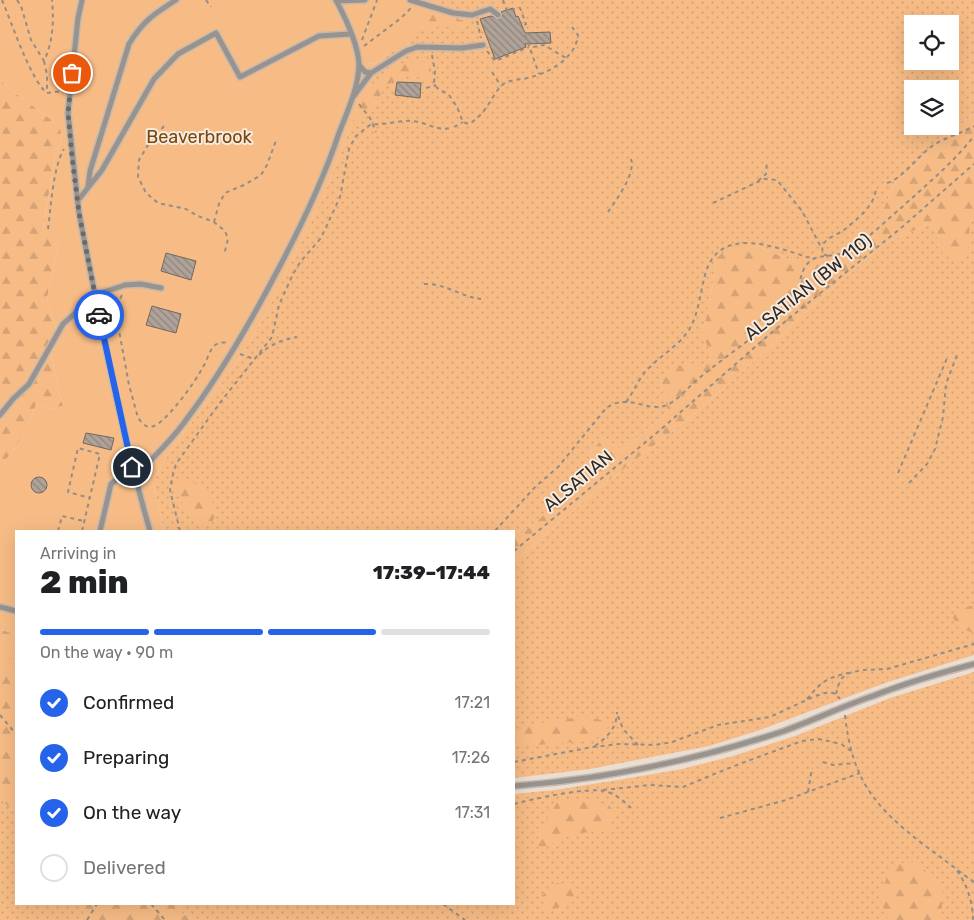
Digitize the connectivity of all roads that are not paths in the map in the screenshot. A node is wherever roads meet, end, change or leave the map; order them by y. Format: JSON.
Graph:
{"nodes":[{"id":1,"x":82,"y":0,"type":"edge"},
{"id":2,"x":176,"y":0,"type":"edge"},
{"id":3,"x":336,"y":0,"type":"edge"},
{"id":4,"x":365,"y":0,"type":"edge"},
{"id":5,"x":412,"y":2,"type":"edge"},
{"id":6,"x":498,"y":15,"type":"dead end"},
{"id":7,"x":350,"y":34,"type":"junction"},
{"id":8,"x":483,"y":45,"type":"road end"},
{"id":9,"x":359,"y":65,"type":"junction"},
{"id":10,"x":371,"y":73,"type":"junction"},
{"id":11,"x":351,"y":100,"type":"junction"},
{"id":12,"x":88,"y":188,"type":"junction"},
{"id":13,"x":79,"y":199,"type":"junction"},
{"id":14,"x":160,"y":288,"type":"dead end"},
{"id":15,"x":95,"y":295,"type":"junction"},
{"id":16,"x":0,"y":416,"type":"edge"},
{"id":17,"x":132,"y":467,"type":"junction"},
{"id":18,"x":134,"y":477,"type":"junction"},
{"id":19,"x":100,"y":530,"type":"edge"},
{"id":20,"x":150,"y":530,"type":"edge"},
{"id":21,"x":0,"y":607,"type":"edge"},
{"id":22,"x":15,"y":611,"type":"edge"},
{"id":23,"x":974,"y":664,"type":"edge"},
{"id":24,"x":515,"y":786,"type":"edge"}],
"edges":[{"from":1,"to":13,"type":"lane"},
{"from":2,"to":12,"type":"lane"},
{"from":3,"to":4,"type":"lane"},
{"from":3,"to":7,"type":"lane"},
{"from":5,"to":6,"type":"lane"},
{"from":7,"to":9,"type":"lane"},
{"from":7,"to":12,"type":"lane"},
{"from":8,"to":10,"type":"lane"},
{"from":9,"to":10,"type":"lane"},
{"from":9,"to":11,"type":"lane"},
{"from":10,"to":11,"type":"lane"},
{"from":11,"to":18,"type":"lane"},
{"from":12,"to":13,"type":"lane"},
{"from":13,"to":15,"type":"lane"},
{"from":14,"to":15,"type":"lane"},
{"from":15,"to":16,"type":"lane"},
{"from":15,"to":17,"type":"lane"},
{"from":17,"to":18,"type":"lane"},
{"from":17,"to":19,"type":"lane"},
{"from":18,"to":20,"type":"lane"},
{"from":21,"to":22,"type":"lane"},
{"from":23,"to":24,"type":"lane"}]}
